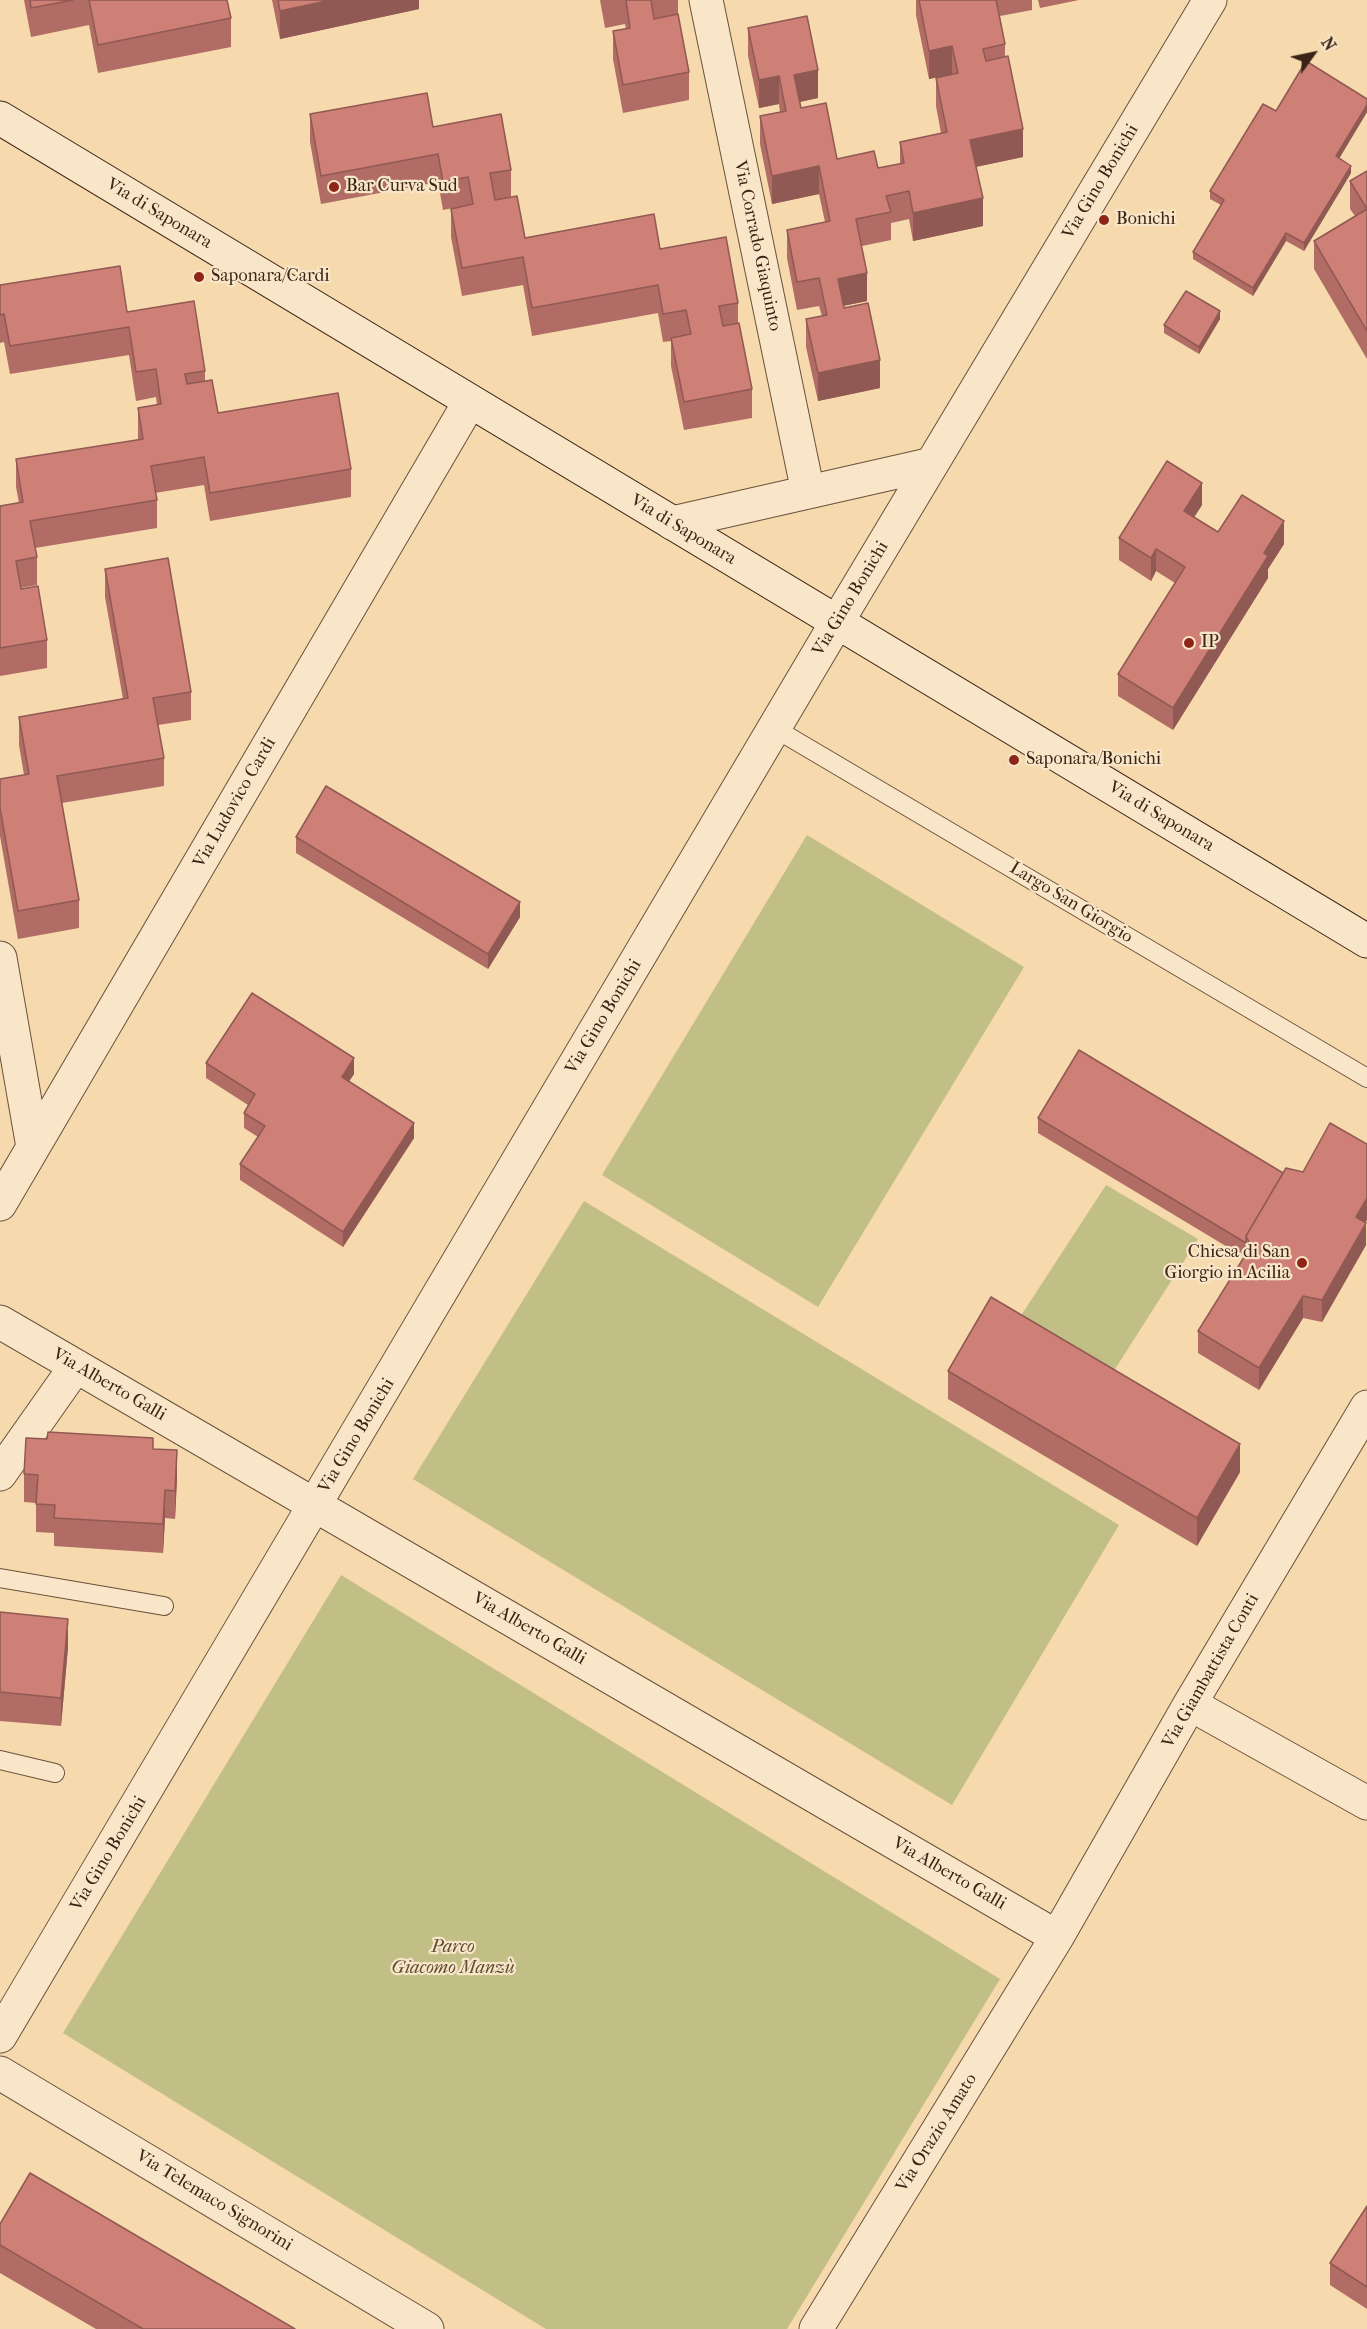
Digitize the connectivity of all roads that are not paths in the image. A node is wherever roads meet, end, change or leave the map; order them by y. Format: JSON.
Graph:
{"nodes":[{"id":1,"x":706,"y":0,"type":"edge"},
{"id":2,"x":1210,"y":0,"type":"edge"},
{"id":3,"x":0,"y":118,"type":"edge"},
{"id":4,"x":470,"y":403,"type":"junction"},
{"id":5,"x":932,"y":464,"type":"junction"},
{"id":6,"x":808,"y":492,"type":"junction"},
{"id":7,"x":672,"y":523,"type":"junction"},
{"id":8,"x":837,"y":622,"type":"junction"},
{"id":9,"x":774,"y":728,"type":"junction"},
{"id":10,"x":1367,"y":941,"type":"edge"},
{"id":11,"x":0,"y":958,"type":"edge"},
{"id":12,"x":1367,"y":1078,"type":"edge"},
{"id":13,"x":33,"y":1147,"type":"junction"},
{"id":14,"x":0,"y":1204,"type":"edge"},
{"id":15,"x":0,"y":1322,"type":"edge"},
{"id":16,"x":76,"y":1366,"type":"junction"},
{"id":17,"x":1367,"y":1407,"type":"edge"},
{"id":18,"x":0,"y":1474,"type":"edge"},
{"id":19,"x":316,"y":1505,"type":"junction"},
{"id":20,"x":0,"y":1578,"type":"edge"},
{"id":21,"x":164,"y":1606,"type":"dead end"},
{"id":22,"x":1190,"y":1704,"type":"junction"},
{"id":23,"x":0,"y":1760,"type":"edge"},
{"id":24,"x":55,"y":1773,"type":"dead end"},
{"id":25,"x":1367,"y":1803,"type":"edge"},
{"id":26,"x":1057,"y":1937,"type":"junction"},
{"id":27,"x":0,"y":2036,"type":"edge"},
{"id":28,"x":0,"y":2073,"type":"edge"},
{"id":29,"x":427,"y":2329,"type":"edge"},
{"id":30,"x":816,"y":2329,"type":"edge"}],
"edges":[{"from":1,"to":6,"type":"street","name":"Via Corrado Giaquinto"},
{"from":2,"to":5,"type":"street","name":"Via Gino Bonichi"},
{"from":3,"to":4,"type":"street","name":"Via di Saponara"},
{"from":4,"to":7,"type":"street","name":"Via di Saponara"},
{"from":4,"to":13,"type":"street","name":"Via Ludovico Cardi"},
{"from":5,"to":6,"type":"street"},
{"from":5,"to":8,"type":"street","name":"Via Gino Bonichi"},
{"from":6,"to":7,"type":"street"},
{"from":7,"to":8,"type":"street","name":"Via di Saponara"},
{"from":8,"to":9,"type":"street","name":"Via Gino Bonichi"},
{"from":8,"to":10,"type":"street","name":"Via di Saponara"},
{"from":9,"to":12,"type":"lane","name":"Largo San Giorgio"},
{"from":9,"to":19,"type":"street","name":"Via Gino Bonichi"},
{"from":11,"to":13,"type":"street"},
{"from":13,"to":14,"type":"street","name":"Via Ludovico Cardi"},
{"from":15,"to":16,"type":"street","name":"Via Alberto Galli"},
{"from":16,"to":18,"type":"street"},
{"from":16,"to":19,"type":"street","name":"Via Alberto Galli"},
{"from":17,"to":22,"type":"street","name":"Via Giambattista Conti"},
{"from":19,"to":26,"type":"street","name":"Via Alberto Galli"},
{"from":19,"to":27,"type":"street","name":"Via Gino Bonichi"},
{"from":20,"to":21,"type":"lane"},
{"from":22,"to":25,"type":"street"},
{"from":22,"to":26,"type":"street","name":"Via Giambattista Conti"},
{"from":23,"to":24,"type":"lane"},
{"from":26,"to":30,"type":"street","name":"Via Orazio Amato"},
{"from":28,"to":29,"type":"street","name":"Via Telemaco Signorini"}]}
